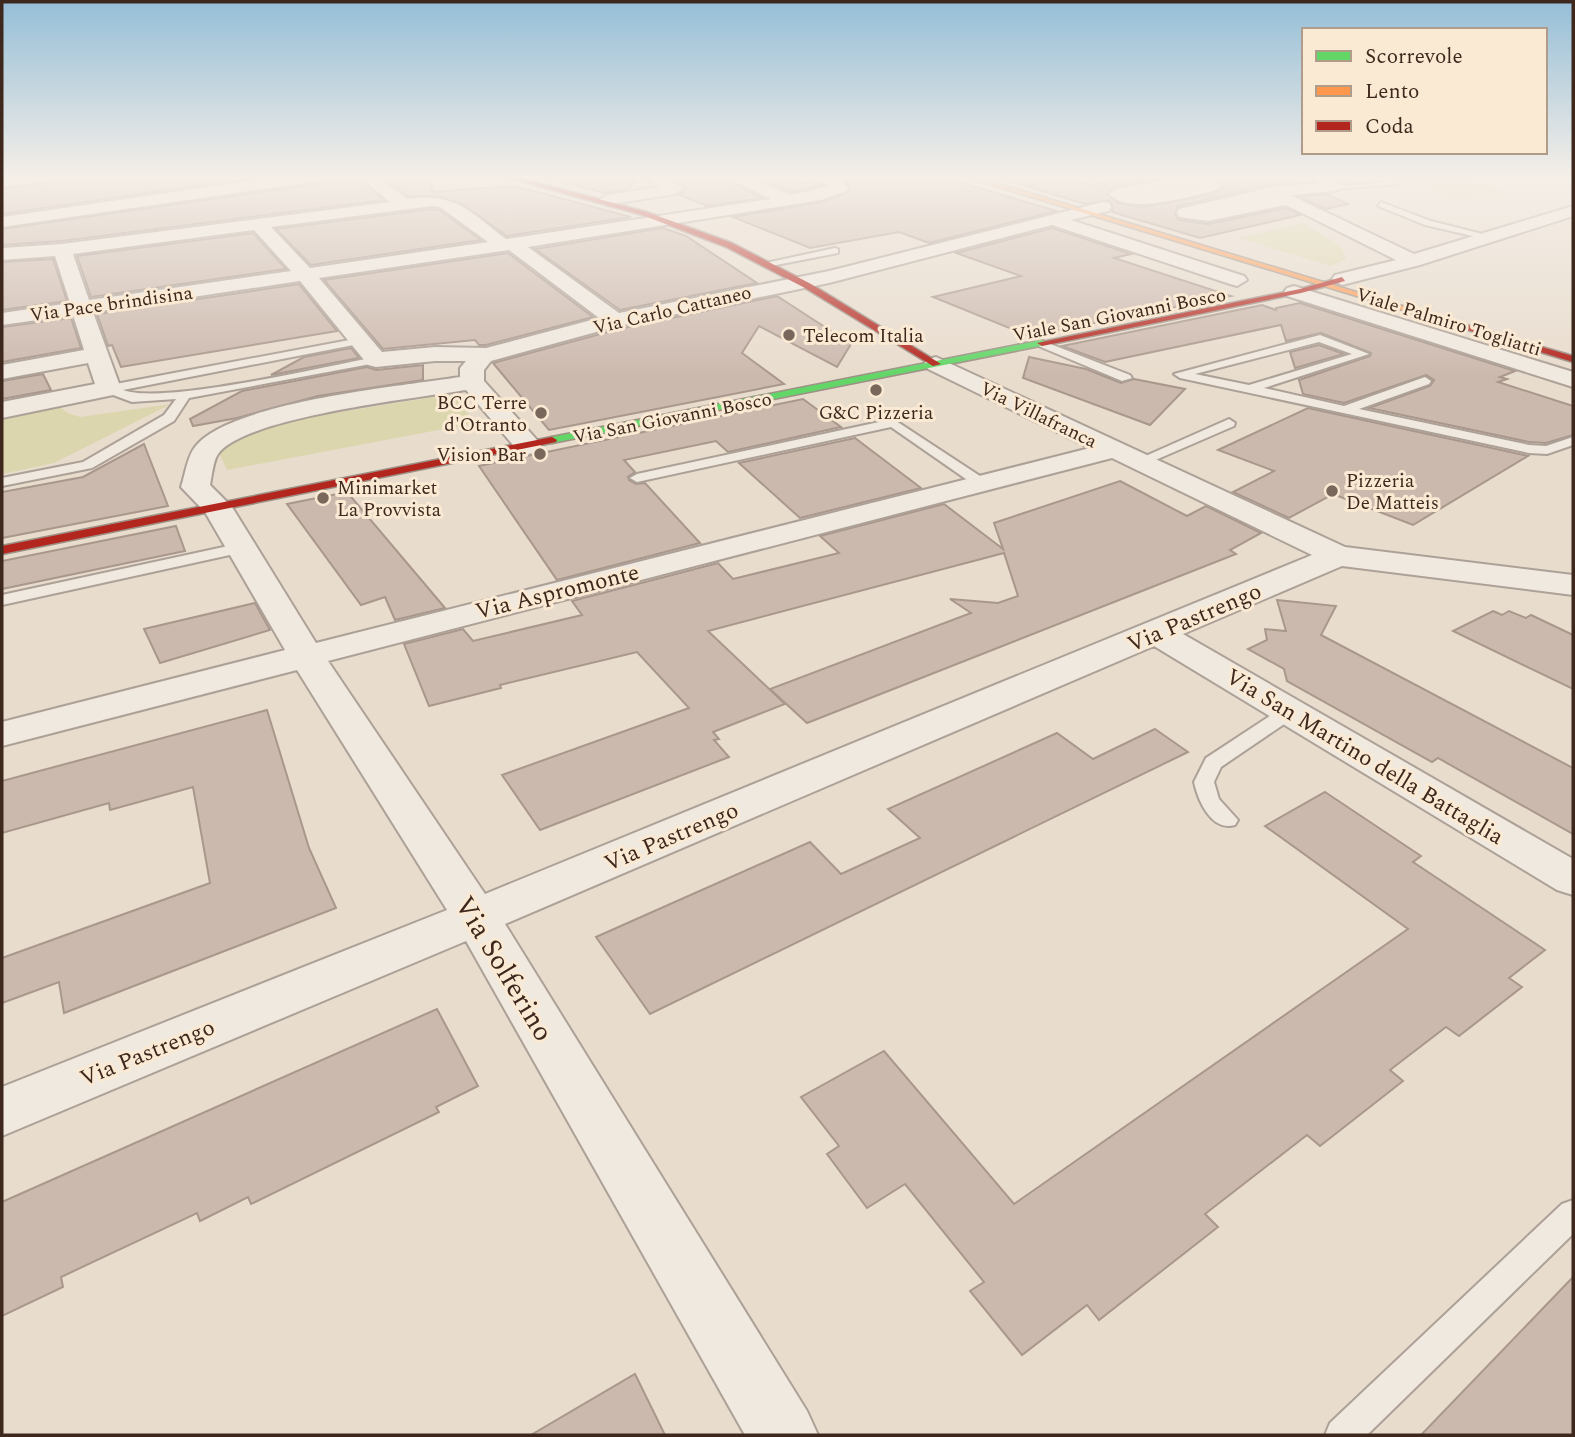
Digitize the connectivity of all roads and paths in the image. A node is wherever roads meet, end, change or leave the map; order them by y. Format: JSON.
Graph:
{"nodes":[{"id":1,"x":87,"y":242,"type":"edge"},
{"id":2,"x":276,"y":242,"type":"edge"},
{"id":3,"x":504,"y":242,"type":"edge"},
{"id":4,"x":520,"y":242,"type":"edge"},
{"id":5,"x":716,"y":242,"type":"edge"},
{"id":6,"x":963,"y":242,"type":"edge"},
{"id":7,"x":1120,"y":242,"type":"edge"},
{"id":8,"x":1194,"y":242,"type":"edge"},
{"id":9,"x":1232,"y":242,"type":"edge"},
{"id":10,"x":1386,"y":242,"type":"edge"},
{"id":11,"x":1474,"y":242,"type":"edge"},
{"id":12,"x":507,"y":244,"type":"junction"},
{"id":13,"x":62,"y":250,"type":"junction"},
{"id":14,"x":835,"y":251,"type":"dead end"},
{"id":15,"x":2,"y":254,"type":"edge"},
{"id":16,"x":1413,"y":261,"type":"junction"},
{"id":17,"x":766,"y":264,"type":"junction"},
{"id":18,"x":305,"y":274,"type":"junction"},
{"id":19,"x":1237,"y":281,"type":"dead end"},
{"id":20,"x":1333,"y":281,"type":"junction"},
{"id":21,"x":799,"y":282,"type":"junction"},
{"id":22,"x":1294,"y":292,"type":"junction"},
{"id":23,"x":86,"y":316,"type":"junction"},
{"id":24,"x":2,"y":319,"type":"edge"},
{"id":25,"x":615,"y":320,"type":"junction"},
{"id":26,"x":2,"y":341,"type":"edge"},
{"id":27,"x":360,"y":341,"type":"junction"},
{"id":28,"x":1040,"y":343,"type":"junction"},
{"id":29,"x":1573,"y":346,"type":"edge"},
{"id":30,"x":1539,"y":348,"type":"junction"},
{"id":31,"x":98,"y":354,"type":"junction"},
{"id":32,"x":487,"y":355,"type":"junction"},
{"id":33,"x":926,"y":358,"type":"junction"},
{"id":34,"x":1505,"y":359,"type":"junction"},
{"id":35,"x":1573,"y":359,"type":"edge"},
{"id":36,"x":376,"y":360,"type":"junction"},
{"id":37,"x":859,"y":362,"type":"dead end"},
{"id":38,"x":2,"y":372,"type":"edge"},
{"id":39,"x":1126,"y":378,"type":"dead end"},
{"id":40,"x":1573,"y":380,"type":"edge"},
{"id":41,"x":1425,"y":381,"type":"dead end"},
{"id":42,"x":472,"y":382,"type":"junction"},
{"id":43,"x":109,"y":389,"type":"junction"},
{"id":44,"x":1249,"y":389,"type":"junction"},
{"id":45,"x":185,"y":395,"type":"junction"},
{"id":46,"x":2,"y":410,"type":"edge"},
{"id":47,"x":1343,"y":410,"type":"junction"},
{"id":48,"x":1229,"y":423,"type":"dead end"},
{"id":49,"x":515,"y":432,"type":"junction"},
{"id":50,"x":1573,"y":441,"type":"edge"},
{"id":51,"x":1125,"y":456,"type":"junction"},
{"id":52,"x":637,"y":478,"type":"dead end"},
{"id":53,"x":2,"y":482,"type":"edge"},
{"id":54,"x":981,"y":483,"type":"junction"},
{"id":55,"x":201,"y":492,"type":"junction"},
{"id":56,"x":242,"y":548,"type":"junction"},
{"id":57,"x":2,"y":550,"type":"edge"},
{"id":58,"x":1338,"y":556,"type":"junction"},
{"id":59,"x":1573,"y":585,"type":"edge"},
{"id":60,"x":2,"y":600,"type":"edge"},
{"id":61,"x":1156,"y":633,"type":"junction"},
{"id":62,"x":306,"y":655,"type":"junction"},
{"id":63,"x":1289,"y":712,"type":"junction"},
{"id":64,"x":2,"y":734,"type":"edge"},
{"id":65,"x":1227,"y":820,"type":"dead end"},
{"id":66,"x":1573,"y":879,"type":"edge"},
{"id":67,"x":476,"y":917,"type":"junction"},
{"id":68,"x":2,"y":1112,"type":"edge"},
{"id":69,"x":1573,"y":1214,"type":"edge"},
{"id":70,"x":783,"y":1435,"type":"edge"},
{"id":71,"x":1342,"y":1435,"type":"edge"}],
"edges":[{"from":1,"to":13,"type":"street"},
{"from":2,"to":18,"type":"street"},
{"from":3,"to":12,"type":"street"},
{"from":4,"to":12,"type":"street","name":"Via Pace brindisina"},
{"from":5,"to":17,"type":"street","name":"Via Villafranca"},
{"from":6,"to":21,"type":"street","name":"Via Carlo Cattaneo"},
{"from":7,"to":19,"type":"street"},
{"from":8,"to":20,"type":"street","name":"Viale Palmiro Togliatti"},
{"from":9,"to":20,"type":"street","name":"Viale Palmiro Togliatti"},
{"from":10,"to":16,"type":"street"},
{"from":11,"to":16,"type":"street"},
{"from":12,"to":18,"type":"street","name":"Via Pace brindisina"},
{"from":12,"to":25,"type":"street"},
{"from":13,"to":15,"type":"street"},
{"from":13,"to":23,"type":"street"},
{"from":14,"to":17,"type":"lane"},
{"from":16,"to":20,"type":"street"},
{"from":17,"to":21,"type":"street","name":"Via Villafranca"},
{"from":18,"to":23,"type":"street","name":"Via Pace brindisina"},
{"from":18,"to":27,"type":"street"},
{"from":20,"to":22,"type":"street","name":"Via San Giovanni Bosco"},
{"from":20,"to":29,"type":"street","name":"Viale Palmiro Togliatti"},
{"from":20,"to":30,"type":"street","name":"Viale Palmiro Togliatti"},
{"from":20,"to":33,"type":"street","name":"Viale San Giovanni Bosco"},
{"from":21,"to":25,"type":"street","name":"Via Carlo Cattaneo"},
{"from":21,"to":33,"type":"street","name":"Via Villafranca"},
{"from":22,"to":28,"type":"street","name":"Via San Giovanni Bosco"},
{"from":22,"to":34,"type":"street","name":"Viale Palmiro Togliatti"},
{"from":23,"to":24,"type":"street","name":"Via Pace brindisina"},
{"from":23,"to":26,"type":"street"},
{"from":23,"to":31,"type":"street"},
{"from":25,"to":32,"type":"street","name":"Via Carlo Cattaneo"},
{"from":27,"to":36,"type":"street"},
{"from":27,"to":43,"type":"lane"},
{"from":28,"to":33,"type":"street","name":"Via San Giovanni Bosco"},
{"from":28,"to":39,"type":"lane"},
{"from":30,"to":34,"type":"street"},
{"from":30,"to":35,"type":"street","name":"Viale Palmiro Togliatti"},
{"from":31,"to":38,"type":"street"},
{"from":31,"to":43,"type":"street"},
{"from":32,"to":36,"type":"street","name":"Via Carlo Cattaneo"},
{"from":32,"to":42,"type":"street"},
{"from":33,"to":37,"type":"street","name":"Via San Giovanni Bosco"},
{"from":33,"to":49,"type":"street","name":"Via San Giovanni Bosco"},
{"from":33,"to":51,"type":"street","name":"Via Villafranca"},
{"from":34,"to":40,"type":"street","name":"Viale Palmiro Togliatti"},
{"from":36,"to":45,"type":"lane"},
{"from":41,"to":47,"type":"lane"},
{"from":42,"to":49,"type":"street"},
{"from":42,"to":55,"type":"street"},
{"from":43,"to":45,"type":"lane"},
{"from":43,"to":46,"type":"street"},
{"from":44,"to":44,"type":"lane"},
{"from":44,"to":47,"type":"lane"},
{"from":45,"to":53,"type":"lane"},
{"from":47,"to":50,"type":"lane"},
{"from":48,"to":51,"type":"lane"},
{"from":49,"to":55,"type":"street","name":"Via San Giovanni Bosco"},
{"from":51,"to":54,"type":"street","name":"Via Aspromonte"},
{"from":51,"to":58,"type":"street","name":"Via Villafranca"},
{"from":52,"to":54,"type":"lane"},
{"from":54,"to":62,"type":"street","name":"Via Aspromonte"},
{"from":55,"to":56,"type":"street","name":"Via Solferino"},
{"from":55,"to":57,"type":"street","name":"Via San Giovanni Bosco"},
{"from":56,"to":60,"type":"lane"},
{"from":56,"to":62,"type":"street","name":"Via Solferino"},
{"from":58,"to":59,"type":"street","name":"Via Villafranca"},
{"from":58,"to":61,"type":"street","name":"Via Pastrengo"},
{"from":61,"to":63,"type":"street","name":"Via San Martino della Battaglia"},
{"from":61,"to":67,"type":"street","name":"Via Pastrengo"},
{"from":62,"to":64,"type":"street","name":"Via Aspromonte"},
{"from":62,"to":67,"type":"street","name":"Via Solferino"},
{"from":63,"to":65,"type":"lane"},
{"from":63,"to":66,"type":"street","name":"Via San Martino della Battaglia"},
{"from":67,"to":68,"type":"street","name":"Via Pastrengo"},
{"from":67,"to":70,"type":"street","name":"Via Solferino"},
{"from":69,"to":71,"type":"lane"}]}
